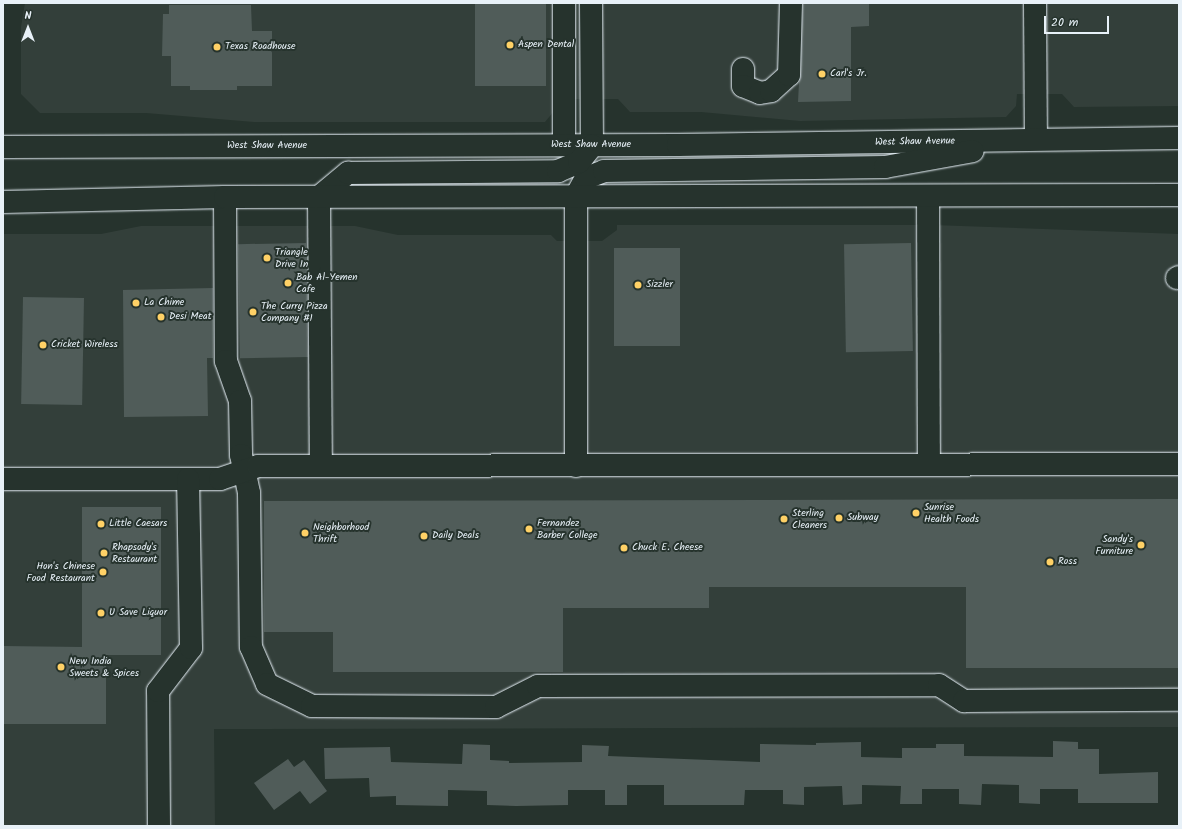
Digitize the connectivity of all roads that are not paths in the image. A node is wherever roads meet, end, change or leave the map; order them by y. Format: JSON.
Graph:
{"nodes":[{"id":1,"x":564,"y":3,"type":"edge"},
{"id":2,"x":591,"y":3,"type":"edge"},
{"id":3,"x":791,"y":3,"type":"edge"},
{"id":4,"x":1034,"y":3,"type":"edge"},
{"id":5,"x":743,"y":69,"type":"dead end"},
{"id":6,"x":1179,"y":138,"type":"edge"},
{"id":7,"x":1036,"y":139,"type":"junction"},
{"id":8,"x":564,"y":145,"type":"junction"},
{"id":9,"x":592,"y":146,"type":"junction"},
{"id":10,"x":3,"y":147,"type":"edge"},
{"id":11,"x":1179,"y":195,"type":"edge"},
{"id":12,"x":576,"y":196,"type":"junction"},
{"id":13,"x":928,"y":197,"type":"junction"},
{"id":14,"x":225,"y":198,"type":"junction"},
{"id":15,"x":319,"y":198,"type":"junction"},
{"id":16,"x":3,"y":202,"type":"edge"},
{"id":17,"x":1179,"y":464,"type":"edge"},
{"id":18,"x":929,"y":465,"type":"junction"},
{"id":19,"x":321,"y":466,"type":"junction"},
{"id":20,"x":576,"y":466,"type":"junction"},
{"id":21,"x":244,"y":471,"type":"junction"},
{"id":22,"x":3,"y":479,"type":"edge"},
{"id":23,"x":188,"y":479,"type":"junction"},
{"id":24,"x":1179,"y":700,"type":"edge"},
{"id":25,"x":158,"y":826,"type":"edge"}],
"edges":[{"from":1,"to":8,"type":"main road"},
{"from":2,"to":9,"type":"main road"},
{"from":3,"to":5,"type":"main road"},
{"from":4,"to":7,"type":"main road"},
{"from":6,"to":7,"type":"main road","name":"West Shaw Avenue"},
{"from":7,"to":9,"type":"main road","name":"West Shaw Avenue"},
{"from":7,"to":12,"type":"main road"},
{"from":8,"to":9,"type":"main road","name":"West Shaw Avenue"},
{"from":8,"to":10,"type":"main road","name":"West Shaw Avenue"},
{"from":9,"to":15,"type":"main road"},
{"from":11,"to":13,"type":"main road"},
{"from":12,"to":13,"type":"main road"},
{"from":12,"to":15,"type":"main road"},
{"from":12,"to":20,"type":"main road"},
{"from":13,"to":18,"type":"main road"},
{"from":14,"to":15,"type":"main road"},
{"from":14,"to":16,"type":"main road"},
{"from":14,"to":21,"type":"main road"},
{"from":15,"to":19,"type":"main road"},
{"from":17,"to":18,"type":"main road"},
{"from":18,"to":20,"type":"main road"},
{"from":19,"to":20,"type":"main road"},
{"from":19,"to":21,"type":"main road"},
{"from":21,"to":23,"type":"main road"},
{"from":21,"to":24,"type":"main road"},
{"from":22,"to":23,"type":"main road"},
{"from":23,"to":25,"type":"main road"}]}
